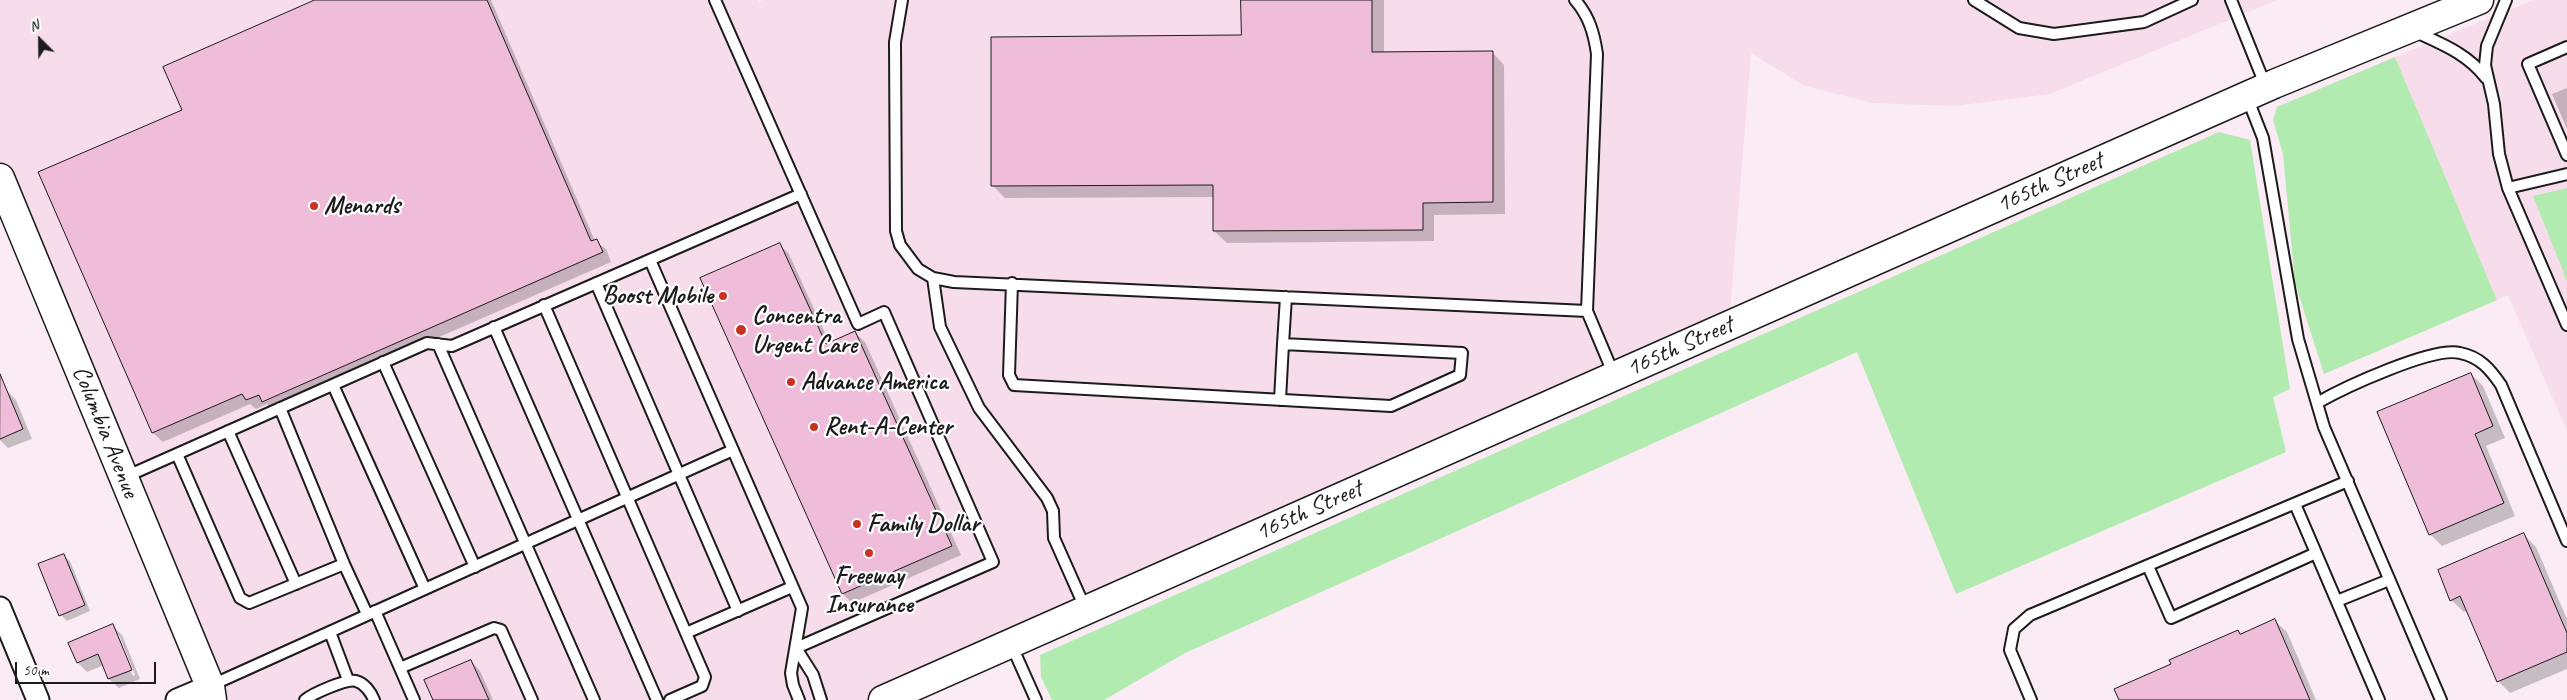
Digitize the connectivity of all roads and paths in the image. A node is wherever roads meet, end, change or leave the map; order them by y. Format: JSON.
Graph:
{"nodes":[{"id":1,"x":715,"y":0,"type":"edge"},
{"id":2,"x":902,"y":0,"type":"edge"},
{"id":3,"x":1575,"y":0,"type":"edge"},
{"id":4,"x":1974,"y":0,"type":"edge"},
{"id":5,"x":2192,"y":0,"type":"edge"},
{"id":6,"x":2231,"y":0,"type":"edge"},
{"id":7,"x":2479,"y":0,"type":"edge"},
{"id":8,"x":2506,"y":0,"type":"edge"},
{"id":9,"x":2409,"y":28,"type":"junction"},
{"id":10,"x":2567,"y":47,"type":"edge"},
{"id":11,"x":2486,"y":79,"type":"junction"},
{"id":12,"x":2256,"y":91,"type":"junction"},
{"id":13,"x":2567,"y":155,"type":"edge"},
{"id":14,"x":2567,"y":174,"type":"edge"},
{"id":15,"x":0,"y":178,"type":"edge"},
{"id":16,"x":2508,"y":188,"type":"junction"},
{"id":17,"x":800,"y":194,"type":"junction"},
{"id":18,"x":650,"y":260,"type":"junction"},
{"id":19,"x":933,"y":278,"type":"junction"},
{"id":20,"x":596,"y":283,"type":"junction"},
{"id":21,"x":1012,"y":283,"type":"junction"},
{"id":22,"x":1286,"y":297,"type":"junction"},
{"id":23,"x":544,"y":306,"type":"junction"},
{"id":24,"x":1587,"y":311,"type":"junction"},
{"id":25,"x":2567,"y":326,"type":"edge"},
{"id":26,"x":494,"y":328,"type":"junction"},
{"id":27,"x":438,"y":344,"type":"junction"},
{"id":28,"x":1283,"y":344,"type":"junction"},
{"id":29,"x":383,"y":362,"type":"junction"},
{"id":30,"x":1615,"y":376,"type":"junction"},
{"id":31,"x":333,"y":384,"type":"junction"},
{"id":32,"x":1280,"y":400,"type":"junction"},
{"id":33,"x":2317,"y":403,"type":"junction"},
{"id":34,"x":280,"y":408,"type":"junction"},
{"id":35,"x":228,"y":431,"type":"junction"},
{"id":36,"x":733,"y":450,"type":"junction"},
{"id":37,"x":177,"y":454,"type":"junction"},
{"id":38,"x":679,"y":475,"type":"junction"},
{"id":39,"x":124,"y":477,"type":"junction"},
{"id":40,"x":2348,"y":481,"type":"junction"},
{"id":41,"x":629,"y":497,"type":"junction"},
{"id":42,"x":2295,"y":504,"type":"junction"},
{"id":43,"x":577,"y":521,"type":"junction"},
{"id":44,"x":2567,"y":541,"type":"edge"},
{"id":45,"x":527,"y":543,"type":"junction"},
{"id":46,"x":2316,"y":554,"type":"junction"},
{"id":47,"x":344,"y":564,"type":"junction"},
{"id":48,"x":2148,"y":566,"type":"junction"},
{"id":49,"x":475,"y":567,"type":"junction"},
{"id":50,"x":2389,"y":580,"type":"junction"},
{"id":51,"x":296,"y":584,"type":"junction"},
{"id":52,"x":792,"y":587,"type":"junction"},
{"id":53,"x":425,"y":588,"type":"junction"},
{"id":54,"x":2337,"y":601,"type":"junction"},
{"id":55,"x":1086,"y":610,"type":"junction"},
{"id":56,"x":738,"y":611,"type":"junction"},
{"id":57,"x":371,"y":613,"type":"junction"},
{"id":58,"x":2,"y":618,"type":"edge"},
{"id":59,"x":330,"y":632,"type":"junction"},
{"id":60,"x":686,"y":633,"type":"junction"},
{"id":61,"x":1011,"y":643,"type":"junction"},
{"id":62,"x":796,"y":648,"type":"junction"},
{"id":63,"x":400,"y":668,"type":"junction"},
{"id":64,"x":348,"y":680,"type":"junction"},
{"id":65,"x":214,"y":695,"type":"edge"},
{"id":66,"x":38,"y":700,"type":"edge"},
{"id":67,"x":178,"y":700,"type":"edge"},
{"id":68,"x":305,"y":700,"type":"edge"},
{"id":69,"x":374,"y":700,"type":"edge"},
{"id":70,"x":414,"y":700,"type":"edge"},
{"id":71,"x":532,"y":700,"type":"edge"},
{"id":72,"x":594,"y":700,"type":"edge"},
{"id":73,"x":657,"y":700,"type":"edge"},
{"id":74,"x":670,"y":700,"type":"edge"},
{"id":75,"x":799,"y":700,"type":"edge"},
{"id":76,"x":821,"y":700,"type":"edge"},
{"id":77,"x":883,"y":700,"type":"edge"},
{"id":78,"x":1036,"y":700,"type":"edge"},
{"id":79,"x":2031,"y":700,"type":"edge"},
{"id":80,"x":2379,"y":700,"type":"edge"},
{"id":81,"x":2441,"y":700,"type":"edge"}],
"edges":[{"from":1,"to":17,"type":"lane"},
{"from":2,"to":19,"type":"lane"},
{"from":3,"to":24,"type":"lane"},
{"from":4,"to":5,"type":"lane"},
{"from":6,"to":12,"type":"lane"},
{"from":7,"to":9,"type":"main road","name":"165th Street"},
{"from":8,"to":11,"type":"lane"},
{"from":9,"to":11,"type":"lane"},
{"from":9,"to":12,"type":"main road","name":"165th Street"},
{"from":10,"to":13,"type":"lane"},
{"from":11,"to":16,"type":"lane"},
{"from":12,"to":30,"type":"main road","name":"165th Street"},
{"from":12,"to":33,"type":"lane"},
{"from":14,"to":16,"type":"lane"},
{"from":15,"to":39,"type":"main road","name":"Columbia Avenue"},
{"from":16,"to":25,"type":"lane"},
{"from":17,"to":18,"type":"lane"},
{"from":17,"to":62,"type":"lane"},
{"from":18,"to":20,"type":"lane"},
{"from":18,"to":36,"type":"lane"},
{"from":19,"to":21,"type":"lane"},
{"from":19,"to":55,"type":"lane"},
{"from":20,"to":23,"type":"lane"},
{"from":20,"to":38,"type":"lane"},
{"from":21,"to":22,"type":"lane"},
{"from":21,"to":32,"type":"lane"},
{"from":22,"to":24,"type":"lane"},
{"from":22,"to":28,"type":"lane"},
{"from":23,"to":26,"type":"lane"},
{"from":23,"to":41,"type":"lane"},
{"from":24,"to":30,"type":"lane"},
{"from":26,"to":27,"type":"lane"},
{"from":26,"to":43,"type":"lane"},
{"from":27,"to":29,"type":"lane"},
{"from":27,"to":45,"type":"lane"},
{"from":28,"to":32,"type":"lane"},
{"from":28,"to":32,"type":"lane"},
{"from":29,"to":31,"type":"lane"},
{"from":29,"to":49,"type":"lane"},
{"from":30,"to":55,"type":"main road","name":"165th Street"},
{"from":31,"to":34,"type":"lane"},
{"from":31,"to":53,"type":"lane"},
{"from":33,"to":40,"type":"lane"},
{"from":33,"to":44,"type":"lane"},
{"from":34,"to":35,"type":"lane"},
{"from":34,"to":47,"type":"lane"},
{"from":35,"to":37,"type":"lane"},
{"from":35,"to":51,"type":"lane"},
{"from":36,"to":38,"type":"lane"},
{"from":36,"to":52,"type":"lane"},
{"from":37,"to":39,"type":"lane"},
{"from":37,"to":51,"type":"lane"},
{"from":38,"to":41,"type":"lane"},
{"from":38,"to":56,"type":"lane"},
{"from":39,"to":65,"type":"main road","name":"Columbia Avenue"},
{"from":40,"to":42,"type":"lane"},
{"from":40,"to":50,"type":"lane"},
{"from":41,"to":43,"type":"lane"},
{"from":41,"to":60,"type":"lane"},
{"from":42,"to":46,"type":"lane"},
{"from":42,"to":48,"type":"lane"},
{"from":43,"to":45,"type":"lane"},
{"from":43,"to":73,"type":"lane"},
{"from":45,"to":49,"type":"lane"},
{"from":45,"to":72,"type":"lane"},
{"from":46,"to":48,"type":"lane"},
{"from":46,"to":54,"type":"lane"},
{"from":47,"to":51,"type":"lane"},
{"from":47,"to":57,"type":"lane"},
{"from":48,"to":79,"type":"lane"},
{"from":49,"to":53,"type":"lane"},
{"from":50,"to":54,"type":"lane"},
{"from":50,"to":81,"type":"lane"},
{"from":52,"to":56,"type":"lane"},
{"from":52,"to":62,"type":"lane"},
{"from":53,"to":57,"type":"lane"},
{"from":54,"to":80,"type":"lane"},
{"from":55,"to":61,"type":"main road","name":"165th Street"},
{"from":56,"to":60,"type":"lane"},
{"from":57,"to":59,"type":"lane"},
{"from":57,"to":63,"type":"lane"},
{"from":58,"to":66,"type":"street"},
{"from":59,"to":64,"type":"lane"},
{"from":59,"to":65,"type":"lane"},
{"from":60,"to":74,"type":"lane"},
{"from":61,"to":77,"type":"main road","name":"165th Street"},
{"from":61,"to":78,"type":"lane"},
{"from":62,"to":75,"type":"lane"},
{"from":62,"to":76,"type":"lane"},
{"from":63,"to":70,"type":"lane"},
{"from":63,"to":71,"type":"lane"},
{"from":64,"to":68,"type":"lane"},
{"from":64,"to":69,"type":"lane"},
{"from":65,"to":67,"type":"street"}]}
